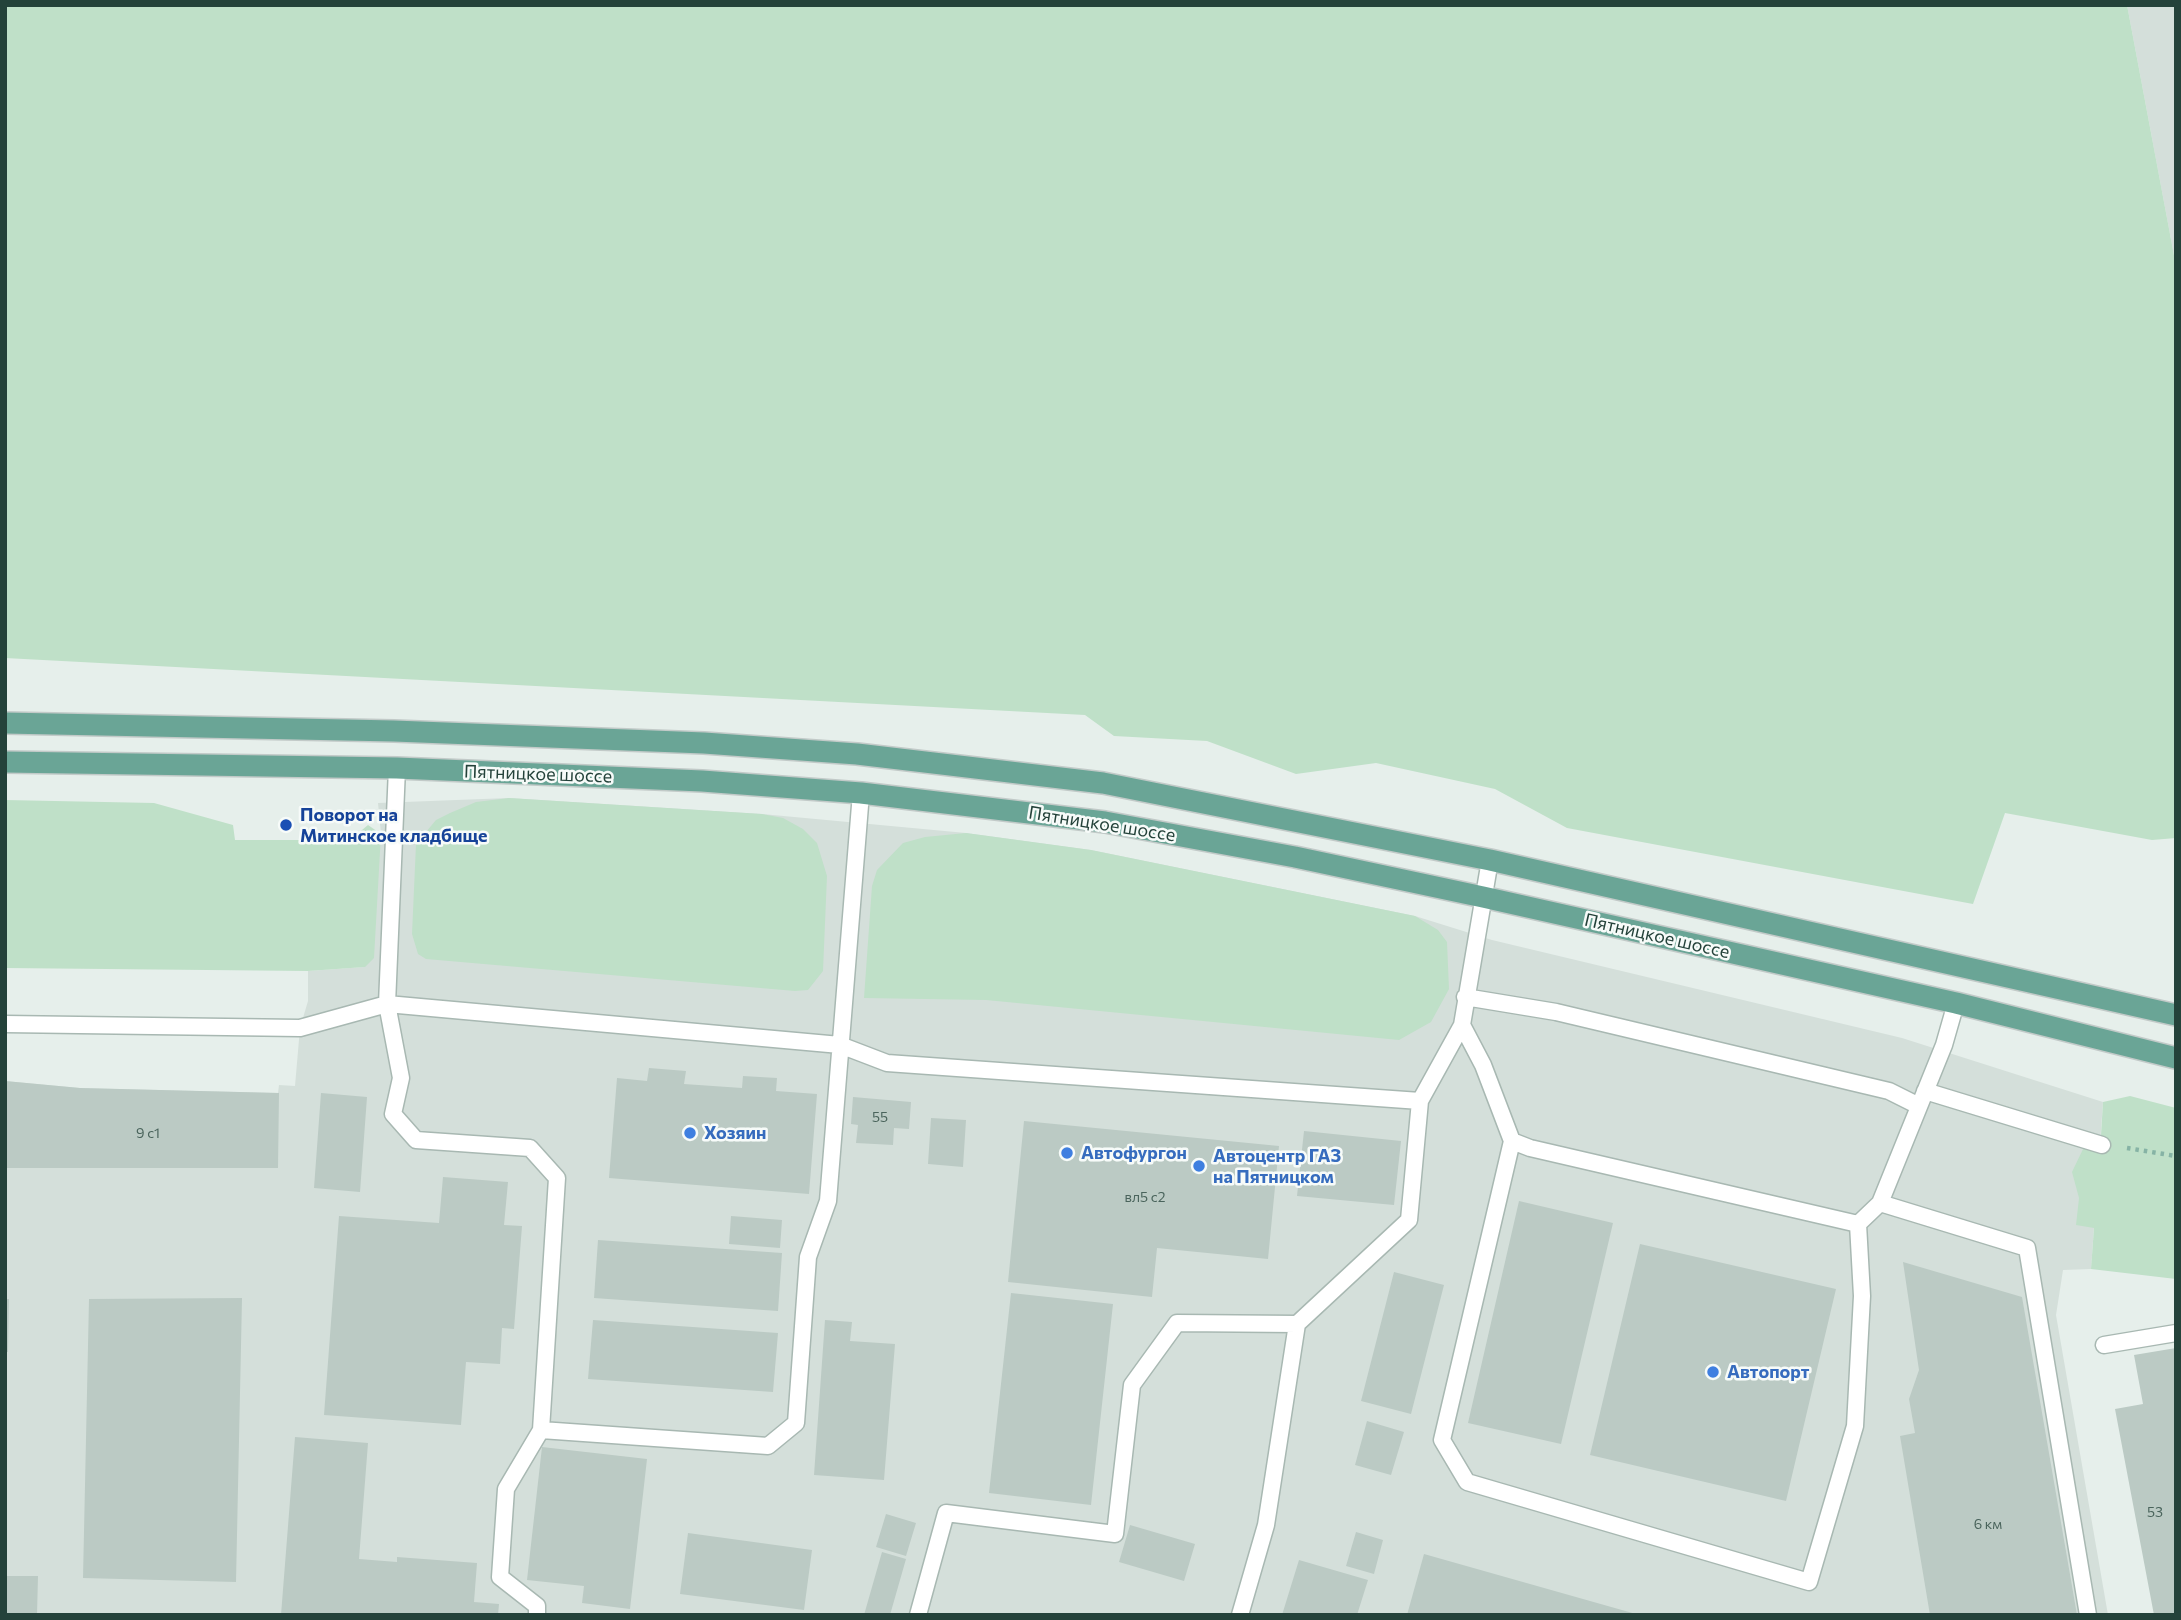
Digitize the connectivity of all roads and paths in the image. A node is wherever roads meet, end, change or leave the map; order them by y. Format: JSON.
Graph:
{"nodes":[{"id":1,"x":5,"y":723,"type":"edge"},
{"id":2,"x":5,"y":762,"type":"edge"},
{"id":3,"x":397,"y":768,"type":"junction"},
{"id":4,"x":862,"y":793,"type":"junction"},
{"id":5,"x":1490,"y":860,"type":"junction"},
{"id":6,"x":1483,"y":897,"type":"junction"},
{"id":7,"x":1465,"y":997,"type":"junction"},
{"id":8,"x":1956,"y":1003,"type":"junction"},
{"id":9,"x":387,"y":1004,"type":"junction"},
{"id":10,"x":2176,"y":1015,"type":"edge"},
{"id":11,"x":5,"y":1024,"type":"edge"},
{"id":12,"x":1461,"y":1025,"type":"junction"},
{"id":13,"x":840,"y":1045,"type":"junction"},
{"id":14,"x":2176,"y":1058,"type":"edge"},
{"id":15,"x":1922,"y":1099,"type":"junction"},
{"id":16,"x":1420,"y":1101,"type":"junction"},
{"id":17,"x":1512,"y":1142,"type":"junction"},
{"id":18,"x":2102,"y":1145,"type":"joint"},
{"id":19,"x":2176,"y":1156,"type":"edge"},
{"id":20,"x":1880,"y":1203,"type":"junction"},
{"id":21,"x":1858,"y":1224,"type":"junction"},
{"id":22,"x":1297,"y":1324,"type":"junction"},
{"id":23,"x":2176,"y":1333,"type":"edge"},
{"id":24,"x":2104,"y":1346,"type":"dead end"},
{"id":25,"x":541,"y":1430,"type":"junction"},
{"id":26,"x":537,"y":1615,"type":"edge"},
{"id":27,"x":918,"y":1615,"type":"edge"},
{"id":28,"x":1240,"y":1615,"type":"edge"},
{"id":29,"x":2088,"y":1615,"type":"edge"}],
"edges":[{"from":1,"to":5,"type":"main road","name":"Пятницкое шоссе"},
{"from":2,"to":3,"type":"main road","name":"Пятницкое шоссе"},
{"from":3,"to":4,"type":"main road","name":"Пятницкое шоссе"},
{"from":3,"to":9,"type":"lane"},
{"from":4,"to":6,"type":"main road","name":"Пятницкое шоссе"},
{"from":4,"to":13,"type":"lane"},
{"from":5,"to":6,"type":"lane"},
{"from":5,"to":10,"type":"main road","name":"Пятницкое шоссе"},
{"from":6,"to":7,"type":"lane"},
{"from":6,"to":8,"type":"main road","name":"Пятницкое шоссе"},
{"from":7,"to":12,"type":"lane"},
{"from":7,"to":15,"type":"lane"},
{"from":8,"to":14,"type":"main road","name":"Пятницкое шоссе"},
{"from":8,"to":15,"type":"lane"},
{"from":9,"to":11,"type":"lane"},
{"from":9,"to":13,"type":"lane"},
{"from":9,"to":25,"type":"lane"},
{"from":12,"to":16,"type":"lane"},
{"from":12,"to":17,"type":"lane"},
{"from":13,"to":16,"type":"lane"},
{"from":13,"to":25,"type":"lane"},
{"from":15,"to":18,"type":"lane"},
{"from":15,"to":20,"type":"lane"},
{"from":16,"to":22,"type":"lane"},
{"from":17,"to":21,"type":"lane"},
{"from":17,"to":21,"type":"lane"},
{"from":18,"to":19,"type":"path"},
{"from":20,"to":21,"type":"lane"},
{"from":20,"to":29,"type":"lane"},
{"from":22,"to":27,"type":"lane"},
{"from":22,"to":28,"type":"lane"},
{"from":23,"to":24,"type":"lane"},
{"from":25,"to":26,"type":"lane"}]}
